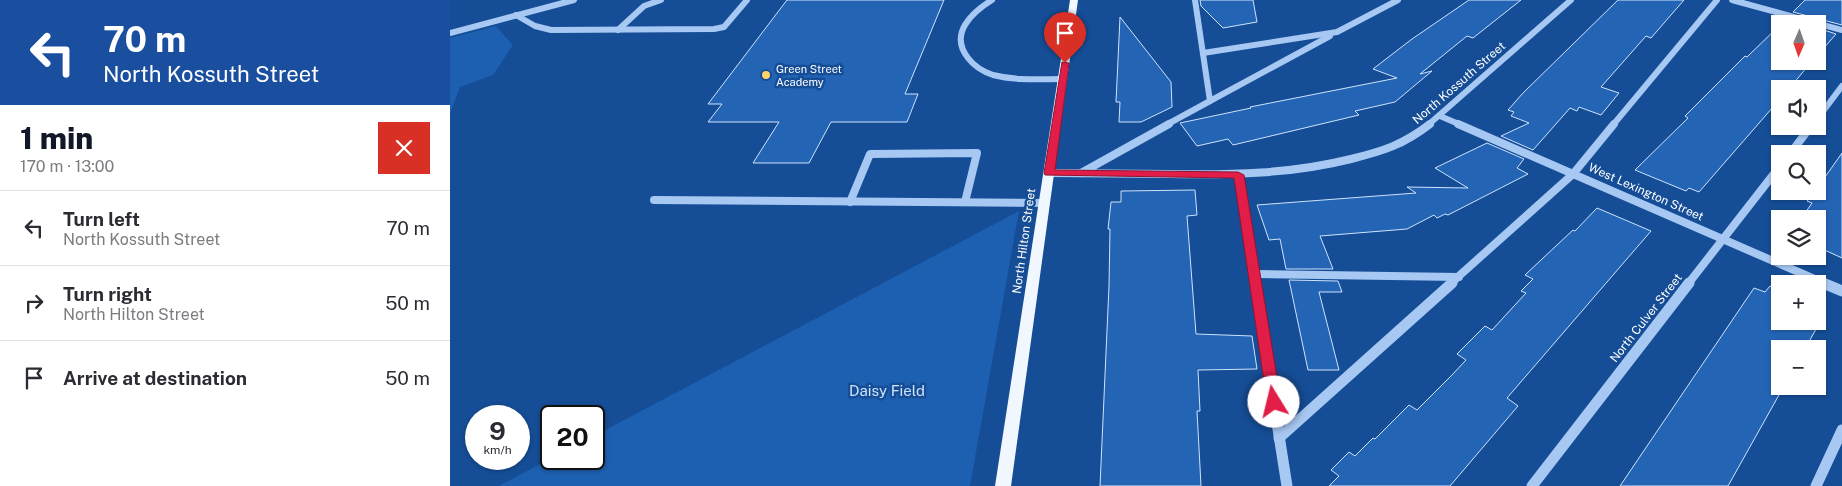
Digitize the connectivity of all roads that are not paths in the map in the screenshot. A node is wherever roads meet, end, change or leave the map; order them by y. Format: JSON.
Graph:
{"nodes":[{"id":1,"x":574,"y":0,"type":"edge"},
{"id":2,"x":660,"y":0,"type":"edge"},
{"id":3,"x":748,"y":0,"type":"edge"},
{"id":4,"x":992,"y":0,"type":"edge"},
{"id":5,"x":1074,"y":0,"type":"edge"},
{"id":6,"x":1195,"y":0,"type":"edge"},
{"id":7,"x":1398,"y":0,"type":"edge"},
{"id":8,"x":1571,"y":0,"type":"edge"},
{"id":9,"x":1718,"y":0,"type":"edge"},
{"id":10,"x":1732,"y":0,"type":"edge"},
{"id":11,"x":516,"y":15,"type":"junction"},
{"id":12,"x":618,"y":30,"type":"junction"},
{"id":13,"x":1842,"y":30,"type":"edge"},
{"id":14,"x":1337,"y":32,"type":"junction"},
{"id":15,"x":450,"y":33,"type":"edge"},
{"id":16,"x":1203,"y":52,"type":"junction"},
{"id":17,"x":1063,"y":79,"type":"junction"},
{"id":18,"x":1842,"y":86,"type":"edge"},
{"id":19,"x":1210,"y":101,"type":"junction"},
{"id":20,"x":1826,"y":107,"type":"edge"},
{"id":21,"x":1440,"y":116,"type":"junction"},
{"id":22,"x":1049,"y":173,"type":"junction"},
{"id":23,"x":1081,"y":173,"type":"junction"},
{"id":24,"x":1573,"y":174,"type":"junction"},
{"id":25,"x":1238,"y":175,"type":"junction"},
{"id":26,"x":1771,"y":178,"type":"edge"},
{"id":27,"x":654,"y":200,"type":"dead end"},
{"id":28,"x":850,"y":202,"type":"junction"},
{"id":29,"x":964,"y":202,"type":"junction"},
{"id":30,"x":1045,"y":203,"type":"junction"},
{"id":31,"x":1723,"y":239,"type":"junction"},
{"id":32,"x":1254,"y":274,"type":"junction"},
{"id":33,"x":1458,"y":277,"type":"junction"},
{"id":34,"x":1842,"y":291,"type":"edge"},
{"id":35,"x":1842,"y":430,"type":"edge"},
{"id":36,"x":1280,"y":438,"type":"junction"},
{"id":37,"x":1003,"y":486,"type":"edge"},
{"id":38,"x":1287,"y":486,"type":"edge"},
{"id":39,"x":1532,"y":486,"type":"edge"},
{"id":40,"x":1816,"y":486,"type":"edge"}],
"edges":[{"from":1,"to":11,"type":"street"},
{"from":2,"to":12,"type":"street"},
{"from":3,"to":12,"type":"street"},
{"from":4,"to":17,"type":"street"},
{"from":5,"to":17,"type":"main road","name":"North Hilton Street"},
{"from":6,"to":16,"type":"street"},
{"from":7,"to":14,"type":"street"},
{"from":8,"to":21,"type":"street","name":"North Kossuth Street"},
{"from":9,"to":24,"type":"street"},
{"from":10,"to":13,"type":"street"},
{"from":11,"to":12,"type":"street"},
{"from":11,"to":15,"type":"street"},
{"from":14,"to":16,"type":"street"},
{"from":14,"to":19,"type":"street"},
{"from":16,"to":19,"type":"street"},
{"from":17,"to":22,"type":"main road","name":"North Hilton Street"},
{"from":18,"to":20,"type":"street"},
{"from":19,"to":23,"type":"street"},
{"from":21,"to":24,"type":"street","name":"West Lexington Street"},
{"from":21,"to":25,"type":"street","name":"North Kossuth Street"},
{"from":22,"to":23,"type":"street","name":"North Kossuth Street"},
{"from":22,"to":30,"type":"main road","name":"North Hilton Street"},
{"from":23,"to":25,"type":"street","name":"North Kossuth Street"},
{"from":24,"to":31,"type":"street","name":"West Lexington Street"},
{"from":24,"to":33,"type":"street"},
{"from":25,"to":32,"type":"street"},
{"from":26,"to":31,"type":"street","name":"North Culver Street"},
{"from":27,"to":28,"type":"street"},
{"from":28,"to":29,"type":"street"},
{"from":28,"to":29,"type":"street"},
{"from":29,"to":30,"type":"street"},
{"from":30,"to":37,"type":"main road","name":"North Hilton Street"},
{"from":31,"to":34,"type":"street","name":"West Lexington Street"},
{"from":31,"to":39,"type":"street","name":"North Culver Street"},
{"from":32,"to":33,"type":"street"},
{"from":32,"to":36,"type":"street"},
{"from":33,"to":36,"type":"street"},
{"from":35,"to":40,"type":"street"},
{"from":36,"to":38,"type":"street"}]}
